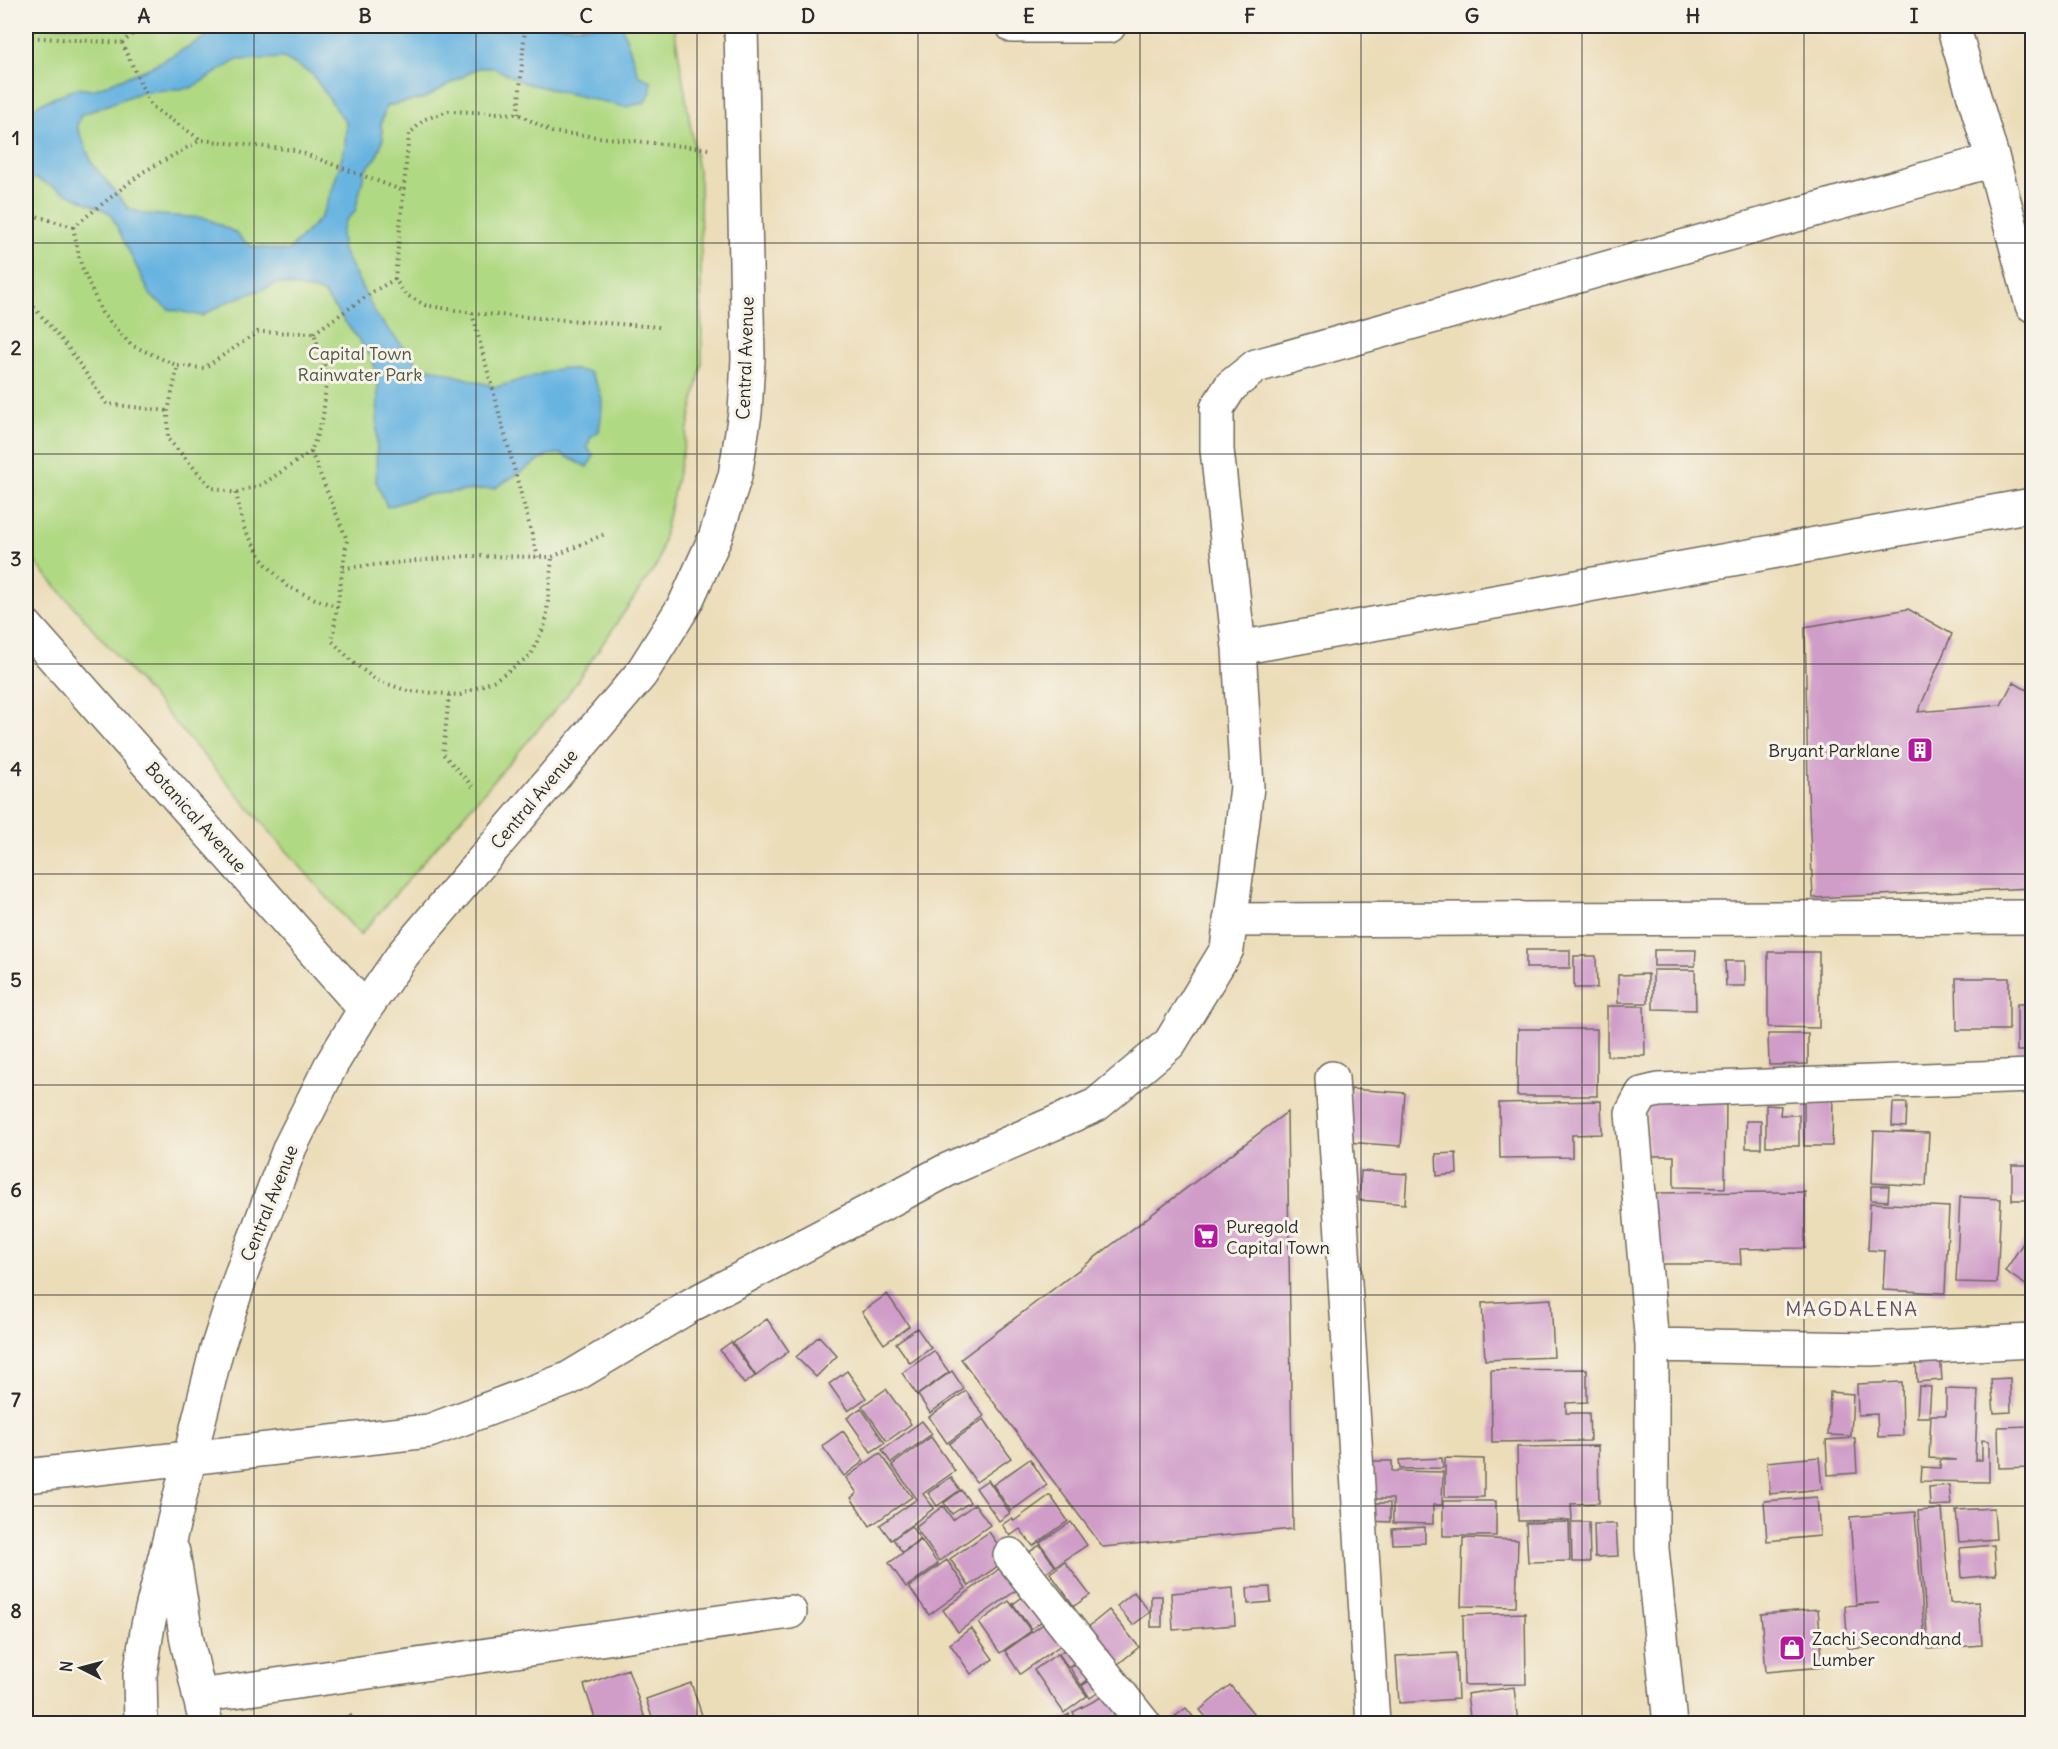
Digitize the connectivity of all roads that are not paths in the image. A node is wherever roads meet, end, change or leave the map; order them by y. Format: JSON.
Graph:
{"nodes":[{"id":1,"x":741,"y":26,"type":"edge"},
{"id":2,"x":1013,"y":26,"type":"edge"},
{"id":3,"x":1109,"y":26,"type":"edge"},
{"id":4,"x":1953,"y":26,"type":"edge"},
{"id":5,"x":1993,"y":160,"type":"junction"},
{"id":6,"x":2032,"y":305,"type":"edge"},
{"id":7,"x":2032,"y":505,"type":"edge"},
{"id":8,"x":26,"y":626,"type":"edge"},
{"id":9,"x":1239,"y":648,"type":"junction"},
{"id":10,"x":2032,"y":917,"type":"edge"},
{"id":11,"x":1230,"y":920,"type":"junction"},
{"id":12,"x":365,"y":1009,"type":"junction"},
{"id":13,"x":2032,"y":1076,"type":"edge"},
{"id":14,"x":1332,"y":1078,"type":"dead end"},
{"id":15,"x":2032,"y":1341,"type":"edge"},
{"id":16,"x":1652,"y":1346,"type":"junction"},
{"id":17,"x":189,"y":1459,"type":"junction"},
{"id":18,"x":26,"y":1476,"type":"edge"},
{"id":19,"x":171,"y":1538,"type":"junction"},
{"id":20,"x":1010,"y":1555,"type":"dead end"},
{"id":21,"x":790,"y":1612,"type":"dead end"},
{"id":22,"x":202,"y":1710,"type":"edge"},
{"id":23,"x":141,"y":1724,"type":"edge"},
{"id":24,"x":1144,"y":1724,"type":"edge"},
{"id":25,"x":1373,"y":1724,"type":"edge"},
{"id":26,"x":1670,"y":1724,"type":"edge"}],
"edges":[{"from":1,"to":12,"type":"street","name":"Central Avenue"},
{"from":2,"to":3,"type":"street"},
{"from":4,"to":5,"type":"street"},
{"from":5,"to":6,"type":"street"},
{"from":5,"to":9,"type":"street"},
{"from":7,"to":9,"type":"street"},
{"from":8,"to":12,"type":"street","name":"Botanical Avenue"},
{"from":9,"to":11,"type":"street"},
{"from":10,"to":11,"type":"street"},
{"from":11,"to":17,"type":"street"},
{"from":12,"to":17,"type":"street","name":"Central Avenue"},
{"from":13,"to":16,"type":"street"},
{"from":14,"to":25,"type":"street"},
{"from":15,"to":16,"type":"street"},
{"from":16,"to":26,"type":"street"},
{"from":17,"to":18,"type":"street"},
{"from":17,"to":19,"type":"street","name":"Central Avenue"},
{"from":19,"to":22,"type":"street","name":"Central Avenue"},
{"from":19,"to":23,"type":"street","name":"Central Avenue"},
{"from":20,"to":24,"type":"street"},
{"from":21,"to":22,"type":"street"}]}
